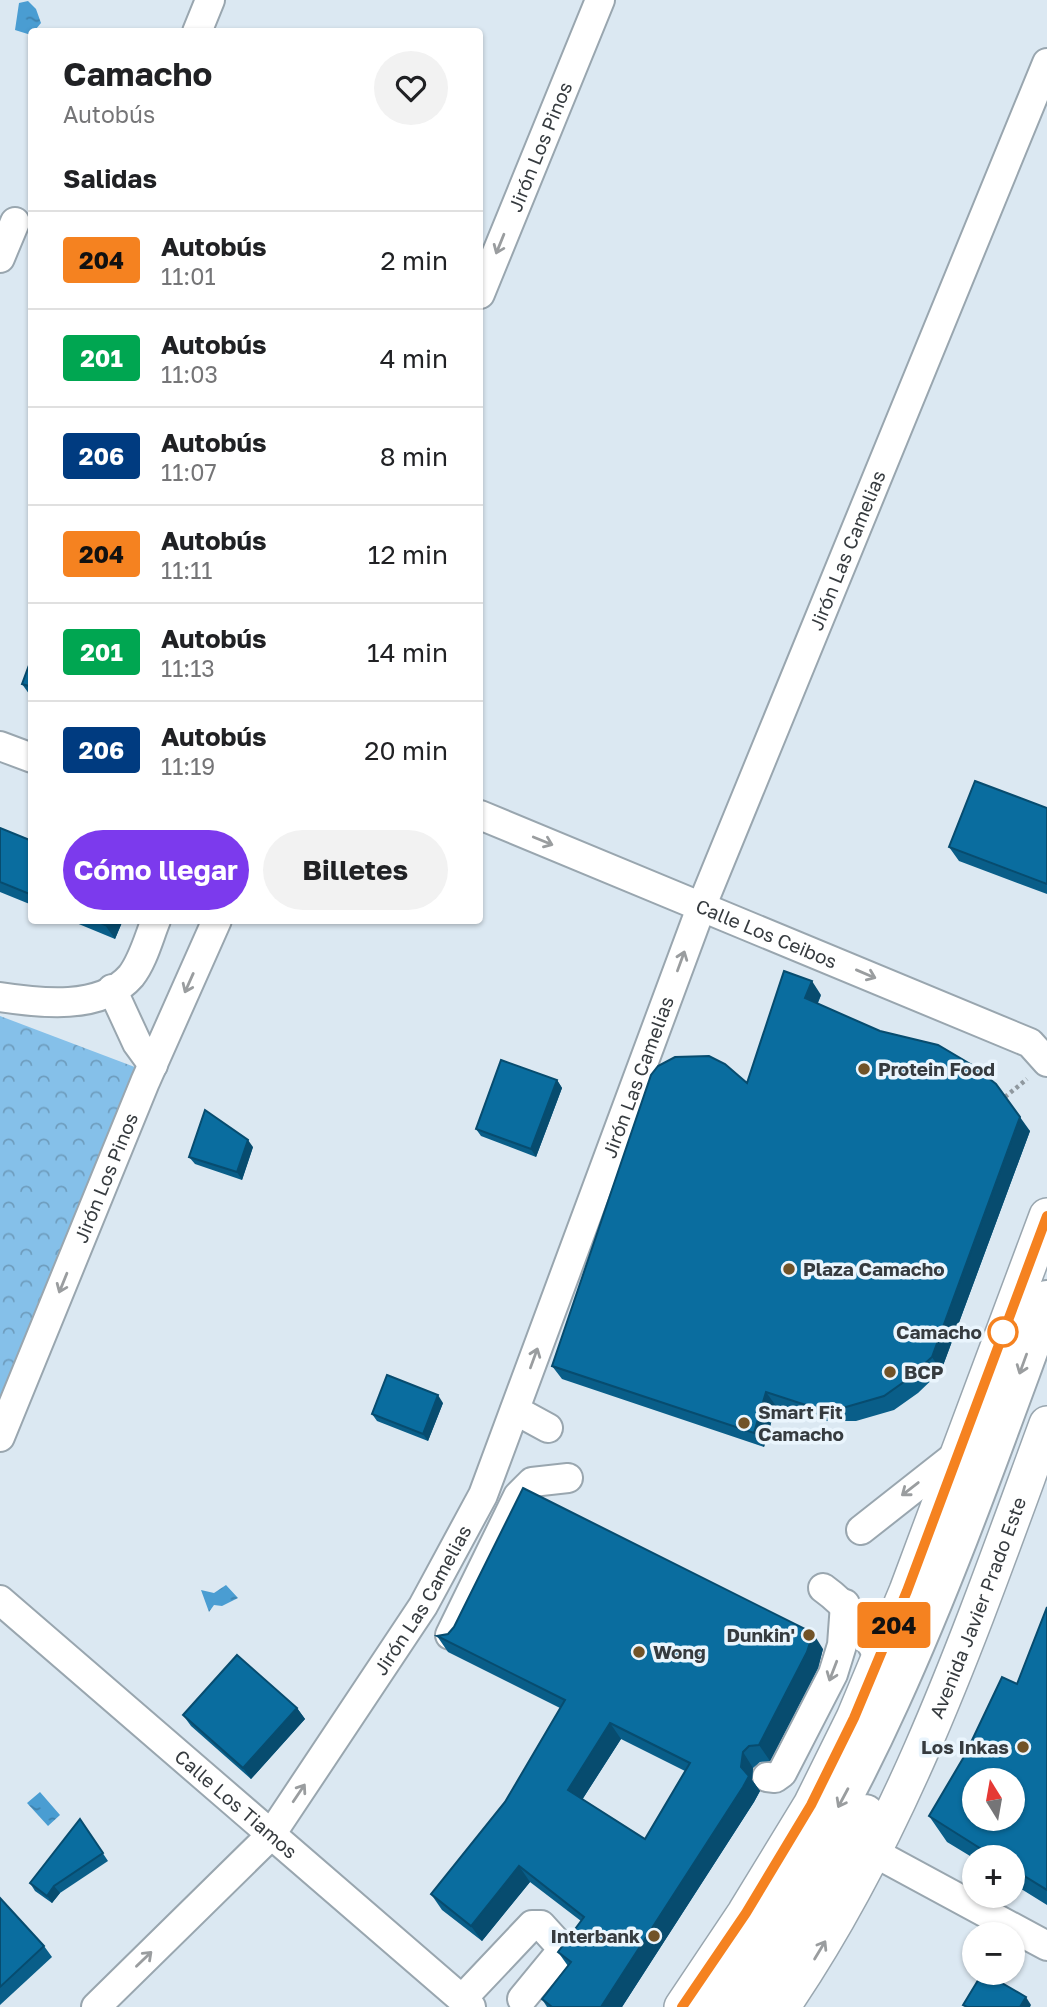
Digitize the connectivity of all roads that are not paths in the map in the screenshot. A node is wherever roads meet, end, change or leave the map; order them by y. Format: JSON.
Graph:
{"nodes":[{"id":1,"x":210,"y":0,"type":"edge"},
{"id":2,"x":600,"y":0,"type":"edge"},
{"id":3,"x":199,"y":28,"type":"edge"},
{"id":4,"x":1047,"y":64,"type":"edge"},
{"id":5,"x":15,"y":222,"type":"edge"},
{"id":6,"x":0,"y":258,"type":"edge"},
{"id":7,"x":483,"y":287,"type":"edge"},
{"id":8,"x":0,"y":746,"type":"edge"},
{"id":9,"x":28,"y":756,"type":"edge"},
{"id":10,"x":483,"y":816,"type":"edge"},
{"id":11,"x":702,"y":905,"type":"junction"},
{"id":12,"x":154,"y":924,"type":"edge"},
{"id":13,"x":215,"y":924,"type":"edge"},
{"id":14,"x":111,"y":989,"type":"junction"},
{"id":15,"x":0,"y":998,"type":"edge"},
{"id":16,"x":1047,"y":1062,"type":"edge"},
{"id":17,"x":153,"y":1065,"type":"junction"},
{"id":18,"x":1047,"y":1216,"type":"edge"},
{"id":19,"x":1047,"y":1300,"type":"edge"},
{"id":20,"x":1047,"y":1373,"type":"edge"},
{"id":21,"x":515,"y":1410,"type":"junction"},
{"id":22,"x":1047,"y":1424,"type":"edge"},
{"id":23,"x":548,"y":1428,"type":"dead end"},
{"id":24,"x":0,"y":1437,"type":"edge"},
{"id":25,"x":960,"y":1452,"type":"junction"},
{"id":26,"x":533,"y":1466,"type":"dead end"},
{"id":27,"x":568,"y":1478,"type":"dead end"},
{"id":28,"x":483,"y":1495,"type":"junction"},
{"id":29,"x":861,"y":1530,"type":"dead end"},
{"id":30,"x":0,"y":1600,"type":"edge"},
{"id":31,"x":450,"y":1635,"type":"edge"},
{"id":32,"x":880,"y":1659,"type":"junction"},
{"id":33,"x":906,"y":1697,"type":"junction"},
{"id":34,"x":767,"y":1777,"type":"dead end"},
{"id":35,"x":270,"y":1836,"type":"junction"},
{"id":36,"x":875,"y":1853,"type":"junction"},
{"id":37,"x":1047,"y":1946,"type":"edge"},
{"id":38,"x":522,"y":1999,"type":"dead end"},
{"id":39,"x":467,"y":2003,"type":"edge"},
{"id":40,"x":96,"y":2007,"type":"edge"},
{"id":41,"x":682,"y":2007,"type":"edge"},
{"id":42,"x":711,"y":2007,"type":"edge"},
{"id":43,"x":749,"y":2007,"type":"edge"},
{"id":44,"x":782,"y":2007,"type":"edge"}],
"edges":[{"from":1,"to":3,"type":"street"},
{"from":2,"to":7,"type":"street","name":"Jirón Los Pinos","one_way":true},
{"from":4,"to":11,"type":"street","name":"Jirón Las Camelias"},
{"from":5,"to":6,"type":"street"},
{"from":8,"to":9,"type":"street"},
{"from":10,"to":11,"type":"street","name":"Calle Los Ceibos","one_way":true},
{"from":11,"to":16,"type":"street","name":"Calle Los Ceibos","one_way":true},
{"from":21,"to":11,"type":"street","name":"Jirón Las Camelias","one_way":true},
{"from":12,"to":14,"type":"street"},
{"from":13,"to":17,"type":"street","name":"Jirón Los Pinos","one_way":true},
{"from":14,"to":15,"type":"street"},
{"from":14,"to":17,"type":"street"},
{"from":17,"to":24,"type":"street","name":"Jirón Los Pinos","one_way":true},
{"from":18,"to":25,"type":"main road"},
{"from":19,"to":33,"type":"highway","one_way":true},
{"from":20,"to":33,"type":"highway"},
{"from":21,"to":23,"type":"street"},
{"from":21,"to":28,"type":"street","name":"Jirón Las Camelias"},
{"from":22,"to":36,"type":"main road","name":"Avenida Javier Prado Este"},
{"from":25,"to":29,"type":"street","one_way":true},
{"from":25,"to":32,"type":"main road"},
{"from":26,"to":28,"type":"street"},
{"from":27,"to":31,"type":"street"},
{"from":35,"to":28,"type":"street","name":"Jirón Las Camelias","one_way":true},
{"from":30,"to":35,"type":"street","name":"Calle Los Tiamos"},
{"from":32,"to":34,"type":"street","one_way":true},
{"from":32,"to":41,"type":"main road"},
{"from":33,"to":42,"type":"highway","one_way":true},
{"from":33,"to":43,"type":"highway"},
{"from":35,"to":39,"type":"street","name":"Calle Los Tiamos"},
{"from":40,"to":35,"type":"street","name":"Jirón Las Camelias","one_way":true},
{"from":36,"to":37,"type":"street"},
{"from":44,"to":36,"type":"main road","name":"Avenida Javier Prado Este","one_way":true},
{"from":38,"to":39,"type":"street"}]}
